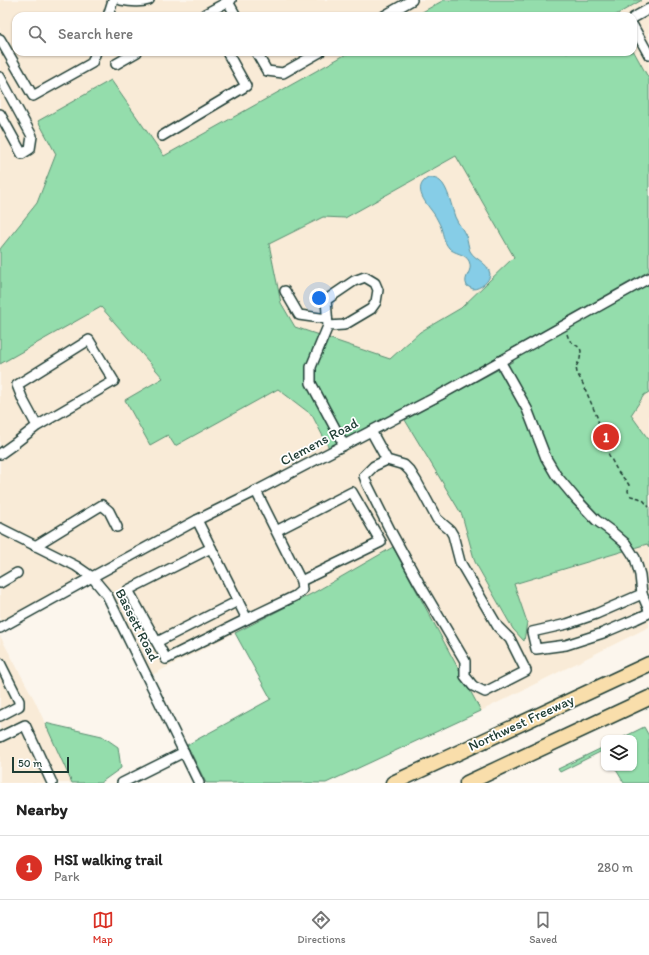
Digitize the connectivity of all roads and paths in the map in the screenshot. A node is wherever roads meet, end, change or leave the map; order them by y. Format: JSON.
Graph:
{"nodes":[{"id":1,"x":113,"y":0,"type":"edge"},
{"id":2,"x":121,"y":0,"type":"edge"},
{"id":3,"x":149,"y":0,"type":"edge"},
{"id":4,"x":412,"y":0,"type":"edge"},
{"id":5,"x":229,"y":1,"type":"edge"},
{"id":6,"x":649,"y":9,"type":"edge"},
{"id":7,"x":109,"y":12,"type":"edge"},
{"id":8,"x":209,"y":12,"type":"edge"},
{"id":9,"x":234,"y":12,"type":"edge"},
{"id":10,"x":391,"y":12,"type":"edge"},
{"id":11,"x":637,"y":16,"type":"edge"},
{"id":12,"x":637,"y":33,"type":"edge"},
{"id":13,"x":0,"y":39,"type":"edge"},
{"id":14,"x":649,"y":55,"type":"edge"},
{"id":15,"x":95,"y":56,"type":"edge"},
{"id":16,"x":130,"y":56,"type":"edge"},
{"id":17,"x":229,"y":56,"type":"edge"},
{"id":18,"x":258,"y":56,"type":"edge"},
{"id":19,"x":313,"y":56,"type":"edge"},
{"id":20,"x":116,"y":64,"type":"dead end"},
{"id":21,"x":0,"y":77,"type":"edge"},
{"id":22,"x":0,"y":114,"type":"edge"},
{"id":23,"x":162,"y":136,"type":"dead end"},
{"id":24,"x":649,"y":278,"type":"edge"},
{"id":25,"x":284,"y":291,"type":"dead end"},
{"id":26,"x":327,"y":322,"type":"junction"},
{"id":27,"x":567,"y":334,"type":"dead end"},
{"id":28,"x":500,"y":361,"type":"junction"},
{"id":29,"x":37,"y":426,"type":"junction"},
{"id":30,"x":371,"y":431,"type":"junction"},
{"id":31,"x":344,"y":445,"type":"junction"},
{"id":32,"x":0,"y":454,"type":"edge"},
{"id":33,"x":387,"y":460,"type":"junction"},
{"id":34,"x":256,"y":491,"type":"junction"},
{"id":35,"x":649,"y":508,"type":"edge"},
{"id":36,"x":197,"y":520,"type":"junction"},
{"id":37,"x":117,"y":526,"type":"dead end"},
{"id":38,"x":0,"y":528,"type":"edge"},
{"id":39,"x":276,"y":531,"type":"junction"},
{"id":40,"x":35,"y":546,"type":"junction"},
{"id":41,"x":211,"y":548,"type":"junction"},
{"id":42,"x":17,"y":573,"type":"dead end"},
{"id":43,"x":92,"y":576,"type":"junction"},
{"id":44,"x":301,"y":581,"type":"junction"},
{"id":45,"x":0,"y":583,"type":"edge"},
{"id":46,"x":642,"y":594,"type":"junction"},
{"id":47,"x":238,"y":601,"type":"junction"},
{"id":48,"x":649,"y":610,"type":"edge"},
{"id":49,"x":649,"y":613,"type":"edge"},
{"id":50,"x":247,"y":619,"type":"junction"},
{"id":51,"x":0,"y":628,"type":"edge"},
{"id":52,"x":157,"y":642,"type":"junction"},
{"id":53,"x":0,"y":663,"type":"edge"},
{"id":54,"x":649,"y":664,"type":"edge"},
{"id":55,"x":649,"y":698,"type":"edge"},
{"id":56,"x":0,"y":716,"type":"edge"},
{"id":57,"x":0,"y":737,"type":"edge"},
{"id":58,"x":184,"y":752,"type":"junction"},
{"id":59,"x":52,"y":783,"type":"edge"},
{"id":60,"x":122,"y":783,"type":"edge"},
{"id":61,"x":199,"y":783,"type":"edge"},
{"id":62,"x":393,"y":783,"type":"edge"},
{"id":63,"x":467,"y":783,"type":"edge"}],
"edges":[{"from":1,"to":7,"type":"street"},
{"from":2,"to":3,"type":"street"},
{"from":4,"to":10,"type":"street"},
{"from":5,"to":8,"type":"street"},
{"from":5,"to":9,"type":"street"},
{"from":6,"to":11,"type":"street"},
{"from":12,"to":14,"type":"street"},
{"from":13,"to":15,"type":"street"},
{"from":16,"to":20,"type":"street"},
{"from":17,"to":23,"type":"street"},
{"from":18,"to":19,"type":"street"},
{"from":21,"to":22,"type":"street"},
{"from":24,"to":28,"type":"street","name":"Clemens Road"},
{"from":25,"to":26,"type":"street"},
{"from":26,"to":26,"type":"street"},
{"from":26,"to":31,"type":"street"},
{"from":27,"to":35,"type":"path"},
{"from":28,"to":30,"type":"street","name":"Clemens Road"},
{"from":28,"to":46,"type":"street"},
{"from":29,"to":29,"type":"street"},
{"from":29,"to":32,"type":"street"},
{"from":30,"to":31,"type":"street","name":"Clemens Road"},
{"from":30,"to":33,"type":"street"},
{"from":31,"to":34,"type":"street","name":"Clemens Road"},
{"from":33,"to":33,"type":"street"},
{"from":34,"to":36,"type":"street","name":"Clemens Road"},
{"from":34,"to":39,"type":"street"},
{"from":36,"to":41,"type":"street"},
{"from":36,"to":43,"type":"street","name":"Clemens Road"},
{"from":37,"to":40,"type":"street"},
{"from":38,"to":40,"type":"street","name":"Bassett Road"},
{"from":39,"to":44,"type":"street"},
{"from":39,"to":44,"type":"street"},
{"from":40,"to":43,"type":"street","name":"Bassett Road"},
{"from":41,"to":47,"type":"street"},
{"from":41,"to":52,"type":"street"},
{"from":42,"to":45,"type":"street"},
{"from":43,"to":51,"type":"street","name":"Clemens Road"},
{"from":43,"to":58,"type":"street","name":"Bassett Road"},
{"from":44,"to":50,"type":"street"},
{"from":46,"to":48,"type":"street"},
{"from":46,"to":49,"type":"street"},
{"from":47,"to":50,"type":"street"},
{"from":47,"to":52,"type":"street"},
{"from":50,"to":52,"type":"street"},
{"from":53,"to":56,"type":"street"},
{"from":54,"to":62,"type":"highway","name":"Northwest Freeway"},
{"from":55,"to":63,"type":"highway"},
{"from":57,"to":59,"type":"street"},
{"from":58,"to":60,"type":"street"},
{"from":58,"to":61,"type":"street","name":"Bassett Road"}]}
